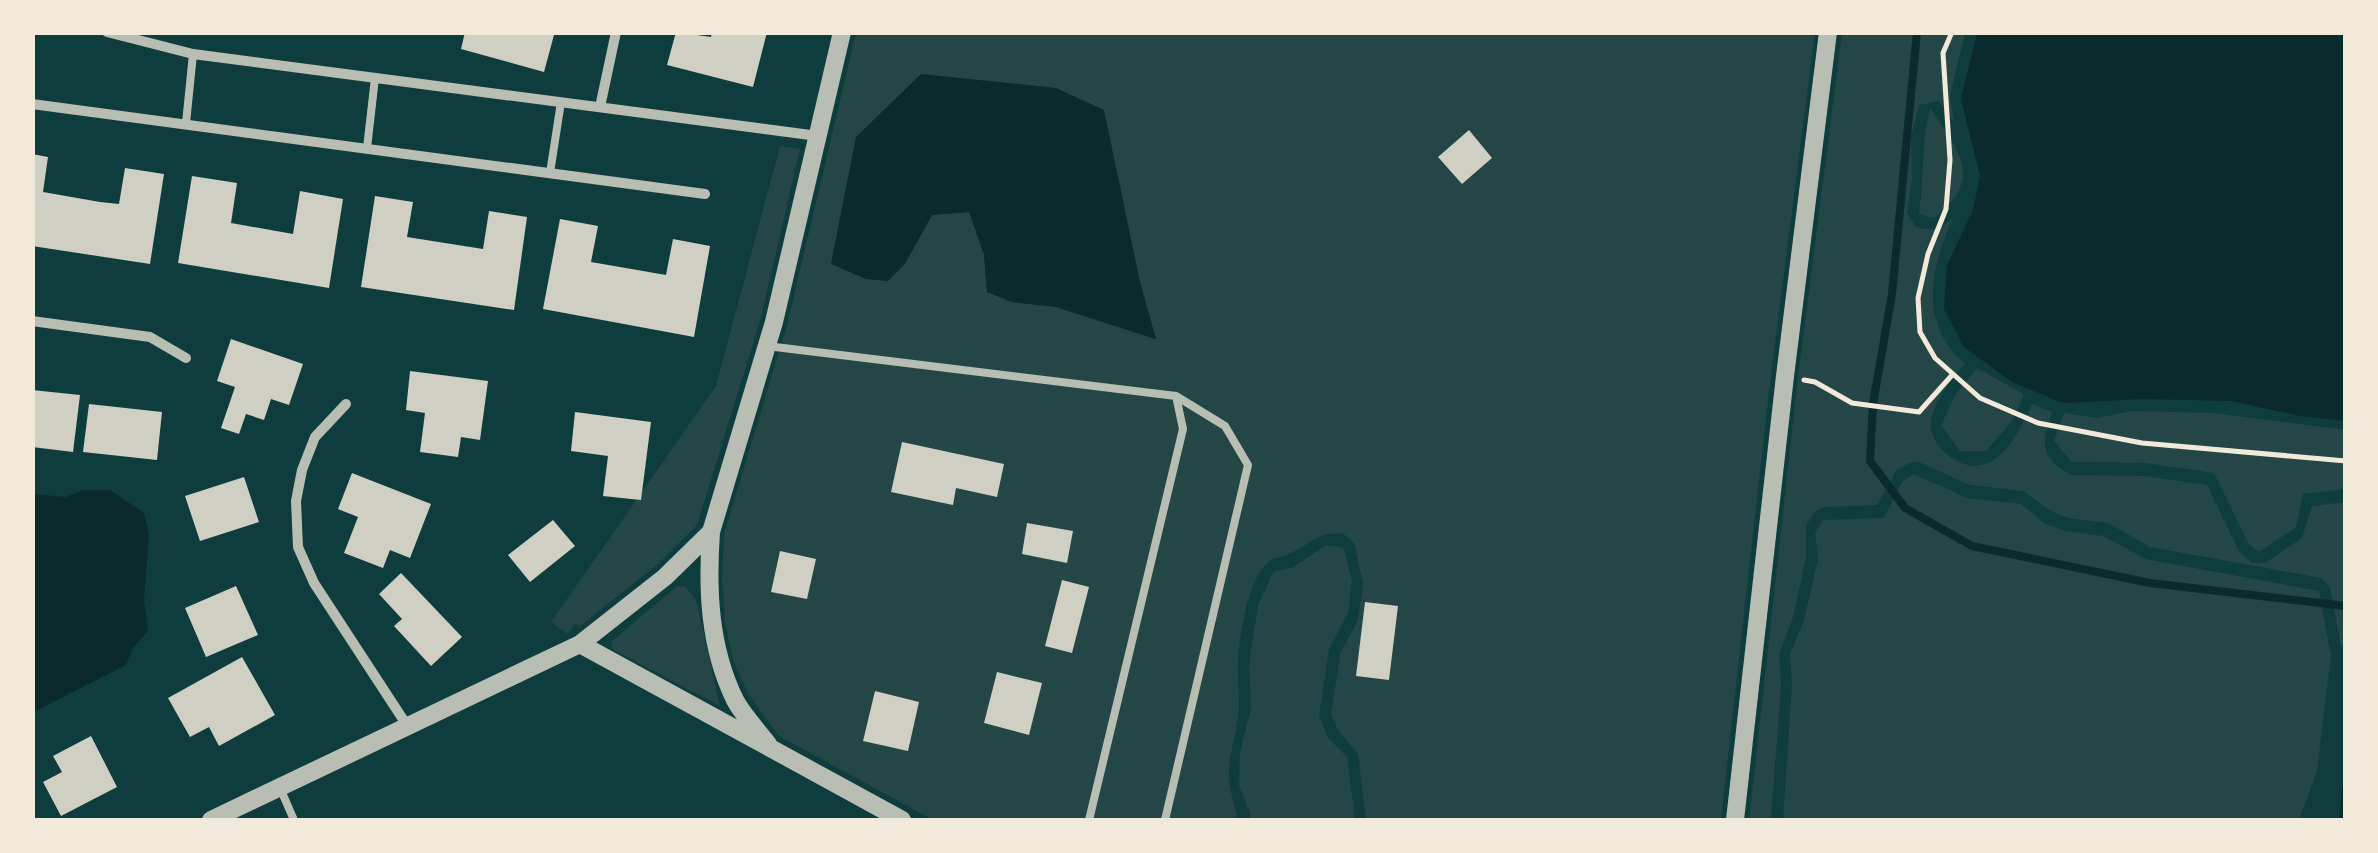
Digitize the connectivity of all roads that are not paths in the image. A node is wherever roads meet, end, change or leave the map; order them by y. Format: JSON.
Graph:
{"nodes":[{"id":1,"x":107,"y":32,"type":"edge"},
{"id":2,"x":616,"y":32,"type":"edge"},
{"id":3,"x":842,"y":32,"type":"edge"},
{"id":4,"x":1828,"y":32,"type":"edge"},
{"id":5,"x":193,"y":54,"type":"junction"},
{"id":6,"x":375,"y":78,"type":"junction"},
{"id":7,"x":560,"y":102,"type":"junction"},
{"id":8,"x":32,"y":104,"type":"edge"},
{"id":9,"x":600,"y":107,"type":"junction"},
{"id":10,"x":186,"y":123,"type":"junction"},
{"id":11,"x":818,"y":136,"type":"junction"},
{"id":12,"x":367,"y":148,"type":"junction"},
{"id":13,"x":550,"y":172,"type":"junction"},
{"id":14,"x":706,"y":194,"type":"dead end"},
{"id":15,"x":32,"y":320,"type":"edge"},
{"id":16,"x":767,"y":346,"type":"junction"},
{"id":17,"x":186,"y":358,"type":"dead end"},
{"id":18,"x":1176,"y":396,"type":"junction"},
{"id":19,"x":346,"y":404,"type":"dead end"},
{"id":20,"x":711,"y":532,"type":"junction"},
{"id":21,"x":580,"y":644,"type":"junction"},
{"id":22,"x":408,"y":728,"type":"junction"},
{"id":23,"x":771,"y":748,"type":"junction"},
{"id":24,"x":280,"y":788,"type":"junction"},
{"id":25,"x":211,"y":820,"type":"edge"},
{"id":26,"x":294,"y":820,"type":"edge"},
{"id":27,"x":902,"y":820,"type":"edge"},
{"id":28,"x":1089,"y":820,"type":"edge"},
{"id":29,"x":1165,"y":820,"type":"edge"},
{"id":30,"x":1735,"y":820,"type":"edge"}],
"edges":[{"from":1,"to":5,"type":"street"},
{"from":2,"to":9,"type":"street"},
{"from":3,"to":11,"type":"street"},
{"from":4,"to":30,"type":"street"},
{"from":5,"to":6,"type":"street"},
{"from":5,"to":10,"type":"lane"},
{"from":6,"to":7,"type":"street"},
{"from":6,"to":12,"type":"lane"},
{"from":7,"to":9,"type":"street"},
{"from":7,"to":13,"type":"lane"},
{"from":8,"to":10,"type":"street"},
{"from":9,"to":11,"type":"street"},
{"from":10,"to":12,"type":"street"},
{"from":11,"to":16,"type":"street"},
{"from":12,"to":13,"type":"street"},
{"from":13,"to":14,"type":"street"},
{"from":15,"to":17,"type":"street"},
{"from":16,"to":18,"type":"lane"},
{"from":16,"to":20,"type":"street"},
{"from":18,"to":28,"type":"lane"},
{"from":18,"to":29,"type":"lane"},
{"from":19,"to":22,"type":"street"},
{"from":20,"to":21,"type":"street"},
{"from":20,"to":23,"type":"street"},
{"from":21,"to":22,"type":"street"},
{"from":21,"to":23,"type":"street"},
{"from":22,"to":24,"type":"street"},
{"from":23,"to":27,"type":"street"},
{"from":24,"to":25,"type":"street"},
{"from":24,"to":26,"type":"lane"}]}
